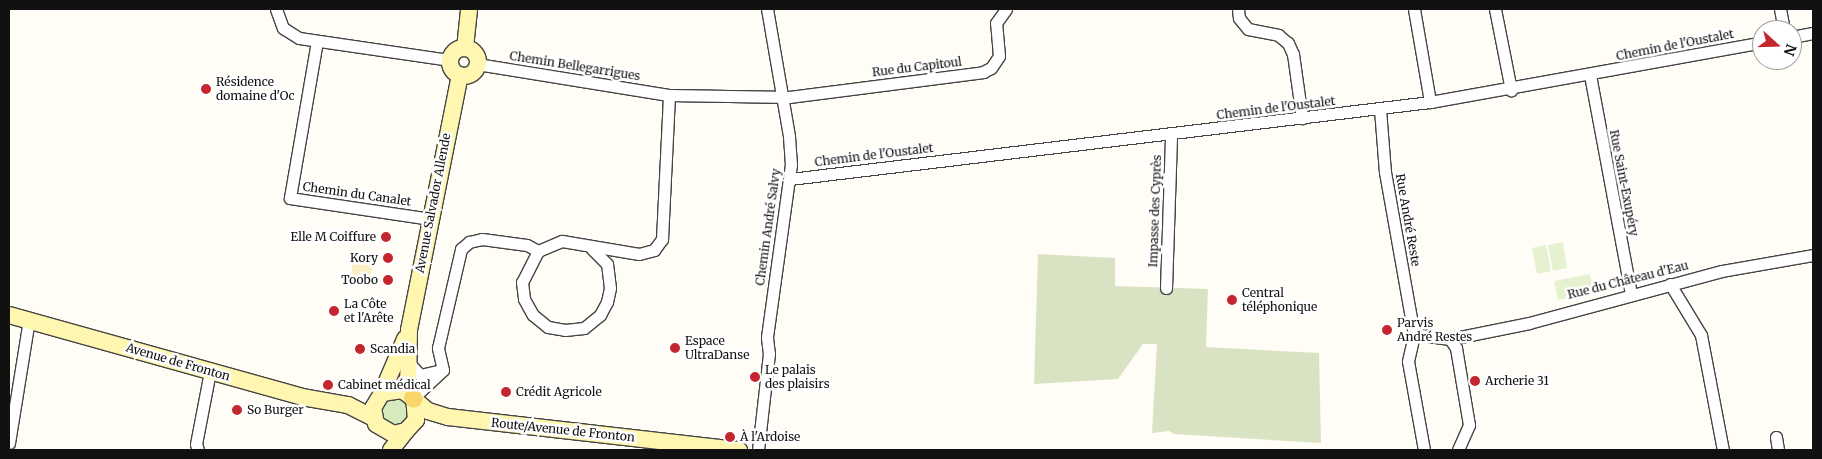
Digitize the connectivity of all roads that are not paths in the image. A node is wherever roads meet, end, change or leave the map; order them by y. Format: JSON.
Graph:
{"nodes":[{"id":1,"x":276,"y":9,"type":"edge"},
{"id":2,"x":470,"y":9,"type":"edge"},
{"id":3,"x":767,"y":9,"type":"edge"},
{"id":4,"x":1006,"y":9,"type":"edge"},
{"id":5,"x":1238,"y":9,"type":"edge"},
{"id":6,"x":1414,"y":9,"type":"edge"},
{"id":7,"x":1495,"y":9,"type":"edge"},
{"id":8,"x":317,"y":41,"type":"junction"},
{"id":9,"x":1752,"y":44,"type":"edge"},
{"id":10,"x":464,"y":48,"type":"junction"},
{"id":11,"x":450,"y":60,"type":"junction"},
{"id":12,"x":477,"y":64,"type":"junction"},
{"id":13,"x":460,"y":75,"type":"junction"},
{"id":14,"x":1590,"y":75,"type":"junction"},
{"id":15,"x":1511,"y":90,"type":"junction"},
{"id":16,"x":669,"y":95,"type":"junction"},
{"id":17,"x":781,"y":96,"type":"junction"},
{"id":18,"x":1430,"y":102,"type":"junction"},
{"id":19,"x":1380,"y":109,"type":"junction"},
{"id":20,"x":1302,"y":118,"type":"junction"},
{"id":21,"x":1171,"y":135,"type":"junction"},
{"id":22,"x":790,"y":179,"type":"junction"},
{"id":23,"x":430,"y":219,"type":"junction"},
{"id":24,"x":592,"y":248,"type":"junction"},
{"id":25,"x":538,"y":251,"type":"junction"},
{"id":26,"x":1813,"y":256,"type":"edge"},
{"id":27,"x":1670,"y":284,"type":"junction"},
{"id":28,"x":1166,"y":288,"type":"dead end"},
{"id":29,"x":1631,"y":295,"type":"junction"},
{"id":30,"x":9,"y":315,"type":"edge"},
{"id":31,"x":29,"y":320,"type":"junction"},
{"id":32,"x":409,"y":330,"type":"junction"},
{"id":33,"x":1414,"y":334,"type":"junction"},
{"id":34,"x":1450,"y":339,"type":"junction"},
{"id":35,"x":409,"y":363,"type":"junction"},
{"id":36,"x":443,"y":370,"type":"junction"},
{"id":37,"x":210,"y":371,"type":"junction"},
{"id":38,"x":379,"y":395,"type":"junction"},
{"id":39,"x":411,"y":397,"type":"junction"},
{"id":40,"x":348,"y":405,"type":"junction"},
{"id":41,"x":448,"y":417,"type":"junction"},
{"id":42,"x":377,"y":423,"type":"junction"},
{"id":43,"x":409,"y":429,"type":"junction"},
{"id":44,"x":1776,"y":437,"type":"dead end"},
{"id":45,"x":9,"y":443,"type":"edge"},
{"id":46,"x":717,"y":449,"type":"edge"},
{"id":47,"x":198,"y":450,"type":"edge"},
{"id":48,"x":385,"y":450,"type":"edge"},
{"id":49,"x":392,"y":450,"type":"edge"},
{"id":50,"x":739,"y":450,"type":"edge"},
{"id":51,"x":758,"y":450,"type":"edge"},
{"id":52,"x":1424,"y":450,"type":"edge"},
{"id":53,"x":1458,"y":450,"type":"edge"},
{"id":54,"x":1723,"y":450,"type":"edge"},
{"id":55,"x":1778,"y":450,"type":"edge"}],
"edges":[{"from":1,"to":8,"type":"street"},
{"from":2,"to":10,"type":"main road"},
{"from":3,"to":17,"type":"street","name":"Chemin André Salvy"},
{"from":4,"to":17,"type":"street","name":"Rue du Capitoul"},
{"from":5,"to":20,"type":"street"},
{"from":6,"to":18,"type":"street"},
{"from":7,"to":15,"type":"street"},
{"from":8,"to":11,"type":"street"},
{"from":8,"to":23,"type":"street","name":"Chemin du Canalet"},
{"from":9,"to":14,"type":"street","name":"Chemin de l'Oustalet"},
{"from":10,"to":11,"type":"main road"},
{"from":10,"to":12,"type":"main road"},
{"from":11,"to":13,"type":"main road"},
{"from":12,"to":13,"type":"main road"},
{"from":12,"to":16,"type":"street","name":"Chemin Bellegarrigues"},
{"from":13,"to":23,"type":"main road","name":"Avenue Salvador Allende"},
{"from":14,"to":15,"type":"street","name":"Chemin de l'Oustalet"},
{"from":14,"to":29,"type":"street","name":"Rue Saint-Exupéry"},
{"from":15,"to":18,"type":"street","name":"Chemin de l'Oustalet"},
{"from":16,"to":17,"type":"street","name":"Chemin Bellegarrigues"},
{"from":16,"to":24,"type":"street"},
{"from":17,"to":22,"type":"street","name":"Chemin André Salvy"},
{"from":18,"to":19,"type":"street","name":"Chemin de l'Oustalet"},
{"from":19,"to":20,"type":"street","name":"Chemin de l'Oustalet"},
{"from":19,"to":33,"type":"street","name":"Rue André Reste"},
{"from":20,"to":21,"type":"street","name":"Chemin de l'Oustalet"},
{"from":21,"to":22,"type":"street","name":"Chemin de l'Oustalet"},
{"from":21,"to":28,"type":"street","name":"Impasse des Cyprès"},
{"from":22,"to":51,"type":"street","name":"Chemin André Salvy"},
{"from":23,"to":32,"type":"main road","name":"Avenue Salvador Allende"},
{"from":24,"to":25,"type":"street"},
{"from":24,"to":25,"type":"street"},
{"from":25,"to":36,"type":"street"},
{"from":26,"to":27,"type":"street","name":"Rue du Château d'Eau"},
{"from":27,"to":29,"type":"street","name":"Rue du Château d'Eau"},
{"from":27,"to":54,"type":"street"},
{"from":29,"to":34,"type":"street","name":"Rue du Château d'Eau"},
{"from":30,"to":31,"type":"main road","name":"Avenue de Fronton"},
{"from":31,"to":37,"type":"main road","name":"Avenue de Fronton"},
{"from":31,"to":45,"type":"street"},
{"from":32,"to":35,"type":"main road","name":"Avenue Salvador Allende"},
{"from":32,"to":38,"type":"main road","name":"Avenue Salvador Allende"},
{"from":33,"to":34,"type":"street"},
{"from":33,"to":52,"type":"street"},
{"from":34,"to":53,"type":"street"},
{"from":35,"to":36,"type":"street"},
{"from":35,"to":39,"type":"main road","name":"Avenue Salvador Allende"},
{"from":36,"to":39,"type":"street"},
{"from":37,"to":40,"type":"main road","name":"Avenue de Fronton"},
{"from":37,"to":47,"type":"street"},
{"from":38,"to":39,"type":"main road"},
{"from":38,"to":40,"type":"main road","name":"Avenue de Fronton"},
{"from":38,"to":42,"type":"main road"},
{"from":39,"to":41,"type":"main road"},
{"from":39,"to":43,"type":"main road"},
{"from":40,"to":42,"type":"main road","name":"Avenue de Fronton"},
{"from":41,"to":43,"type":"main road"},
{"from":41,"to":46,"type":"main road","name":"Route/Avenue de Fronton"},
{"from":42,"to":43,"type":"main road"},
{"from":42,"to":48,"type":"main road"},
{"from":43,"to":49,"type":"main road"},
{"from":44,"to":55,"type":"street"},
{"from":46,"to":50,"type":"main road","name":"Route/Avenue de Fronton"}]}
